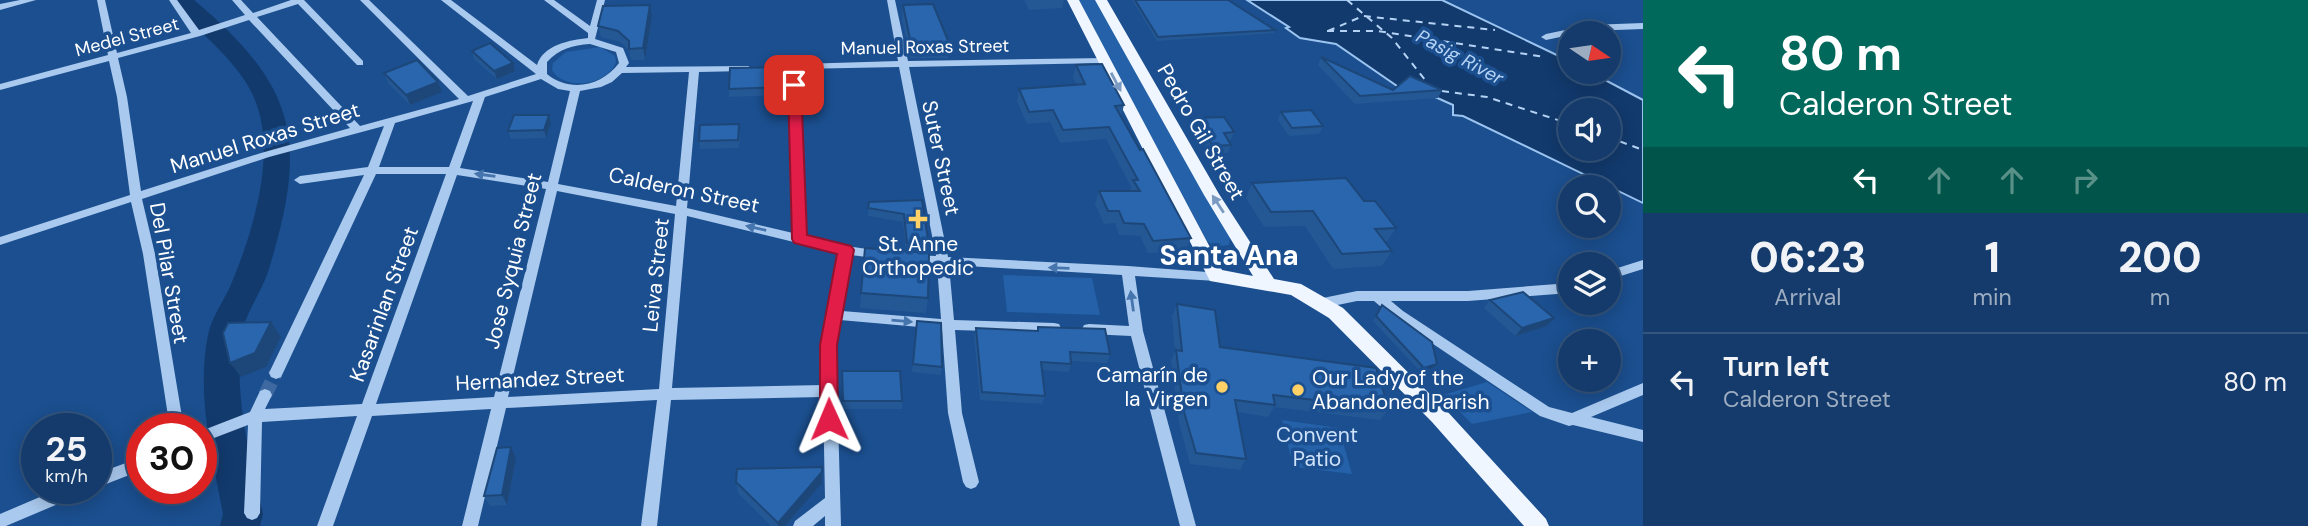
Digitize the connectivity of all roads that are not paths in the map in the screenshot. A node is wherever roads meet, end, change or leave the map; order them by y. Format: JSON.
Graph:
{"nodes":[{"id":1,"x":32,"y":0,"type":"edge"},
{"id":2,"x":101,"y":0,"type":"edge"},
{"id":3,"x":173,"y":0,"type":"edge"},
{"id":4,"x":236,"y":0,"type":"edge"},
{"id":5,"x":300,"y":0,"type":"edge"},
{"id":6,"x":364,"y":0,"type":"edge"},
{"id":7,"x":445,"y":0,"type":"edge"},
{"id":8,"x":548,"y":0,"type":"edge"},
{"id":9,"x":601,"y":0,"type":"edge"},
{"id":10,"x":891,"y":0,"type":"edge"},
{"id":11,"x":1073,"y":0,"type":"edge"},
{"id":12,"x":1101,"y":0,"type":"edge"},
{"id":13,"x":0,"y":7,"type":"edge"},
{"id":14,"x":251,"y":18,"type":"junction"},
{"id":15,"x":1643,"y":26,"type":"edge"},
{"id":16,"x":199,"y":33,"type":"junction"},
{"id":17,"x":592,"y":37,"type":"junction"},
{"id":18,"x":1546,"y":37,"type":"dead end"},
{"id":19,"x":113,"y":57,"type":"junction"},
{"id":20,"x":1104,"y":60,"type":"junction"},
{"id":21,"x":360,"y":63,"type":"dead end"},
{"id":22,"x":902,"y":65,"type":"junction"},
{"id":23,"x":793,"y":67,"type":"junction"},
{"id":24,"x":694,"y":69,"type":"junction"},
{"id":25,"x":620,"y":70,"type":"junction"},
{"id":26,"x":542,"y":74,"type":"junction"},
{"id":27,"x":0,"y":87,"type":"edge"},
{"id":28,"x":576,"y":88,"type":"junction"},
{"id":29,"x":480,"y":96,"type":"junction"},
{"id":30,"x":466,"y":100,"type":"junction"},
{"id":31,"x":391,"y":120,"type":"junction"},
{"id":32,"x":357,"y":129,"type":"junction"},
{"id":33,"x":372,"y":170,"type":"junction"},
{"id":34,"x":454,"y":171,"type":"junction"},
{"id":35,"x":300,"y":180,"type":"dead end"},
{"id":36,"x":553,"y":187,"type":"junction"},
{"id":37,"x":136,"y":198,"type":"junction"},
{"id":38,"x":683,"y":211,"type":"junction"},
{"id":39,"x":799,"y":239,"type":"junction"},
{"id":40,"x":0,"y":241,"type":"edge"},
{"id":41,"x":846,"y":250,"type":"junction"},
{"id":42,"x":943,"y":263,"type":"junction"},
{"id":43,"x":1643,"y":264,"type":"edge"},
{"id":44,"x":1128,"y":271,"type":"junction"},
{"id":45,"x":1621,"y":272,"type":"edge"},
{"id":46,"x":1216,"y":276,"type":"junction"},
{"id":47,"x":1267,"y":283,"type":"junction"},
{"id":48,"x":1558,"y":289,"type":"edge"},
{"id":49,"x":1379,"y":298,"type":"junction"},
{"id":50,"x":1323,"y":303,"type":"junction"},
{"id":51,"x":834,"y":315,"type":"junction"},
{"id":52,"x":948,"y":325,"type":"junction"},
{"id":53,"x":1136,"y":331,"type":"junction"},
{"id":54,"x":276,"y":373,"type":"tunnel mouth"},
{"id":55,"x":1643,"y":389,"type":"edge"},
{"id":56,"x":828,"y":391,"type":"junction"},
{"id":57,"x":665,"y":394,"type":"junction"},
{"id":58,"x":265,"y":395,"type":"tunnel mouth"},
{"id":59,"x":499,"y":402,"type":"junction"},
{"id":60,"x":368,"y":410,"type":"junction"},
{"id":61,"x":174,"y":413,"type":"edge"},
{"id":62,"x":252,"y":417,"type":"junction"},
{"id":63,"x":1569,"y":420,"type":"junction"},
{"id":64,"x":220,"y":429,"type":"joint"},
{"id":65,"x":217,"y":430,"type":"edge"},
{"id":66,"x":1643,"y":436,"type":"edge"},
{"id":67,"x":971,"y":482,"type":"dead end"},
{"id":68,"x":832,"y":501,"type":"junction"},
{"id":69,"x":41,"y":504,"type":"edge"},
{"id":70,"x":252,"y":513,"type":"dead end"},
{"id":71,"x":0,"y":521,"type":"edge"},
{"id":72,"x":325,"y":526,"type":"edge"},
{"id":73,"x":470,"y":526,"type":"edge"},
{"id":74,"x":649,"y":526,"type":"edge"},
{"id":75,"x":801,"y":526,"type":"edge"},
{"id":76,"x":834,"y":526,"type":"edge"},
{"id":77,"x":1188,"y":526,"type":"edge"},
{"id":78,"x":1538,"y":526,"type":"edge"}],
"edges":[{"from":1,"to":13,"type":"street"},
{"from":2,"to":19,"type":"street","name":"Del Pilar Street"},
{"from":3,"to":16,"type":"street"},
{"from":4,"to":14,"type":"street"},
{"from":5,"to":14,"type":"street","name":"Medel Street"},
{"from":5,"to":21,"type":"street"},
{"from":6,"to":30,"type":"street"},
{"from":7,"to":26,"type":"street"},
{"from":8,"to":17,"type":"street"},
{"from":9,"to":17,"type":"street"},
{"from":10,"to":22,"type":"street","name":"Suter Street"},
{"from":11,"to":20,"type":"main road"},
{"from":47,"to":12,"type":"main road","name":"Pedro Gil Street","one_way":true},
{"from":14,"to":16,"type":"street","name":"Medel Street"},
{"from":14,"to":32,"type":"street"},
{"from":15,"to":18,"type":"street"},
{"from":16,"to":19,"type":"street","name":"Medel Street"},
{"from":17,"to":25,"type":"street"},
{"from":17,"to":26,"type":"street"},
{"from":19,"to":27,"type":"street","name":"Medel Street"},
{"from":19,"to":37,"type":"street","name":"Del Pilar Street"},
{"from":20,"to":22,"type":"street","name":"Manuel Roxas Street"},
{"from":20,"to":46,"type":"main road","one_way":true},
{"from":22,"to":23,"type":"street","name":"Manuel Roxas Street"},
{"from":22,"to":42,"type":"street","name":"Suter Street"},
{"from":23,"to":24,"type":"street","name":"Manuel Roxas Street"},
{"from":23,"to":39,"type":"street"},
{"from":24,"to":25,"type":"street","name":"Manuel Roxas Street"},
{"from":24,"to":38,"type":"street","name":"Leiva Street"},
{"from":25,"to":28,"type":"street"},
{"from":26,"to":28,"type":"street"},
{"from":26,"to":29,"type":"street","name":"Manuel Roxas Street"},
{"from":28,"to":36,"type":"street","name":"Jose Syquia Street"},
{"from":29,"to":30,"type":"street","name":"Manuel Roxas Street"},
{"from":29,"to":34,"type":"street","name":"Kasarinlan Street"},
{"from":30,"to":31,"type":"street","name":"Manuel Roxas Street"},
{"from":31,"to":32,"type":"street","name":"Manuel Roxas Street"},
{"from":31,"to":33,"type":"street"},
{"from":32,"to":37,"type":"street","name":"Manuel Roxas Street"},
{"from":33,"to":34,"type":"street","name":"Calderon Street"},
{"from":33,"to":35,"type":"street","name":"Calderon Street"},
{"from":33,"to":54,"type":"street"},
{"from":36,"to":34,"type":"street","name":"Calderon Street","one_way":true},
{"from":34,"to":60,"type":"street","name":"Kasarinlan Street"},
{"from":36,"to":38,"type":"street","name":"Calderon Street"},
{"from":36,"to":59,"type":"street","name":"Jose Syquia Street"},
{"from":37,"to":40,"type":"street","name":"Manuel Roxas Street"},
{"from":37,"to":61,"type":"street","name":"Del Pilar Street"},
{"from":39,"to":38,"type":"street","name":"Calderon Street","one_way":true},
{"from":38,"to":57,"type":"street","name":"Leiva Street"},
{"from":39,"to":41,"type":"street","name":"Calderon Street"},
{"from":41,"to":42,"type":"street","name":"Calderon Street"},
{"from":41,"to":51,"type":"street"},
{"from":44,"to":42,"type":"street","name":"Calderon Street","one_way":true},
{"from":42,"to":52,"type":"street","name":"Suter Street"},
{"from":43,"to":45,"type":"street"},
{"from":44,"to":46,"type":"street","name":"Calderon Street"},
{"from":53,"to":44,"type":"street","one_way":true},
{"from":46,"to":47,"type":"main road","name":"Calderon Street"},
{"from":47,"to":50,"type":"main road","name":"Calderon Street"},
{"from":48,"to":49,"type":"street"},
{"from":49,"to":50,"type":"street"},
{"from":49,"to":63,"type":"street"},
{"from":50,"to":78,"type":"main road","name":"Calderon Street"},
{"from":51,"to":52,"type":"street","one_way":true},
{"from":51,"to":56,"type":"street"},
{"from":52,"to":53,"type":"street"},
{"from":52,"to":67,"type":"street","name":"Suter Street"},
{"from":53,"to":77,"type":"street"},
{"from":55,"to":63,"type":"street"},
{"from":56,"to":57,"type":"street","name":"Hernandez Street"},
{"from":56,"to":68,"type":"street"},
{"from":57,"to":59,"type":"street","name":"Hernandez Street"},
{"from":57,"to":74,"type":"street","name":"Leiva Street"},
{"from":58,"to":62,"type":"street"},
{"from":59,"to":60,"type":"street","name":"Hernandez Street"},
{"from":59,"to":73,"type":"street","name":"Jose Syquia Street"},
{"from":60,"to":62,"type":"street","name":"Hernandez Street"},
{"from":60,"to":72,"type":"street","name":"Kasarinlan Street"},
{"from":62,"to":64,"type":"street","name":"Hernandez Street"},
{"from":62,"to":70,"type":"street"},
{"from":63,"to":66,"type":"street"},
{"from":64,"to":65,"type":"street"},
{"from":68,"to":75,"type":"street"},
{"from":68,"to":76,"type":"street"},
{"from":69,"to":71,"type":"street"}]}
